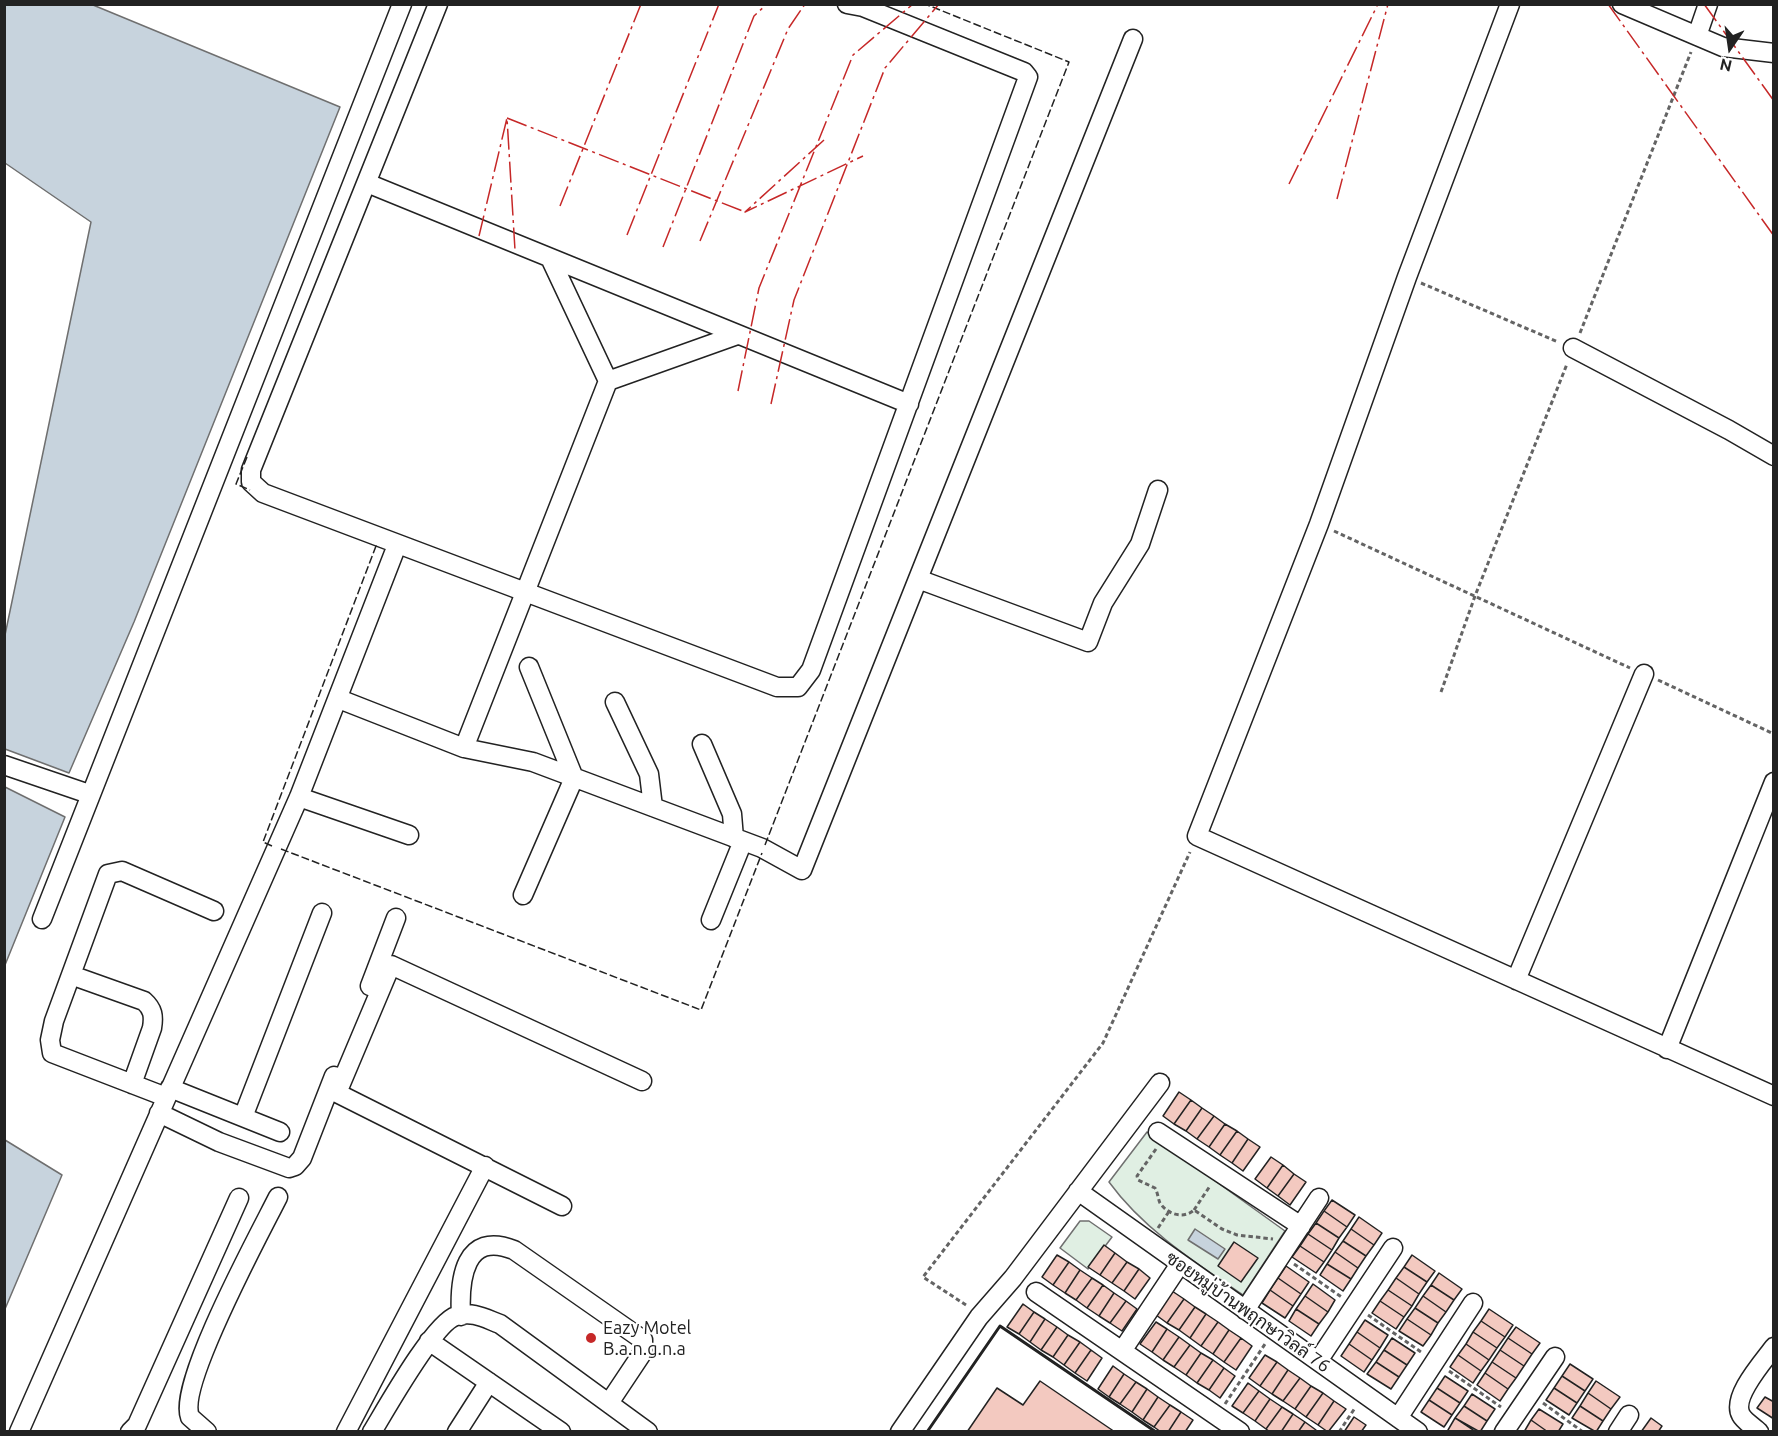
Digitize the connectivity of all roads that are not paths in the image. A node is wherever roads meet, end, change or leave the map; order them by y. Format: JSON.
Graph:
{"nodes":[{"id":1,"x":402,"y":4,"type":"edge"},
{"id":2,"x":438,"y":4,"type":"edge"},
{"id":3,"x":847,"y":4,"type":"edge"},
{"id":4,"x":1510,"y":4,"type":"edge"},
{"id":5,"x":1622,"y":4,"type":"edge"},
{"id":6,"x":1708,"y":4,"type":"edge"},
{"id":7,"x":1697,"y":36,"type":"junction"},
{"id":8,"x":1133,"y":39,"type":"dead end"},
{"id":9,"x":1773,"y":53,"type":"edge"},
{"id":10,"x":367,"y":183,"type":"junction"},
{"id":11,"x":551,"y":260,"type":"junction"},
{"id":12,"x":737,"y":335,"type":"junction"},
{"id":13,"x":1574,"y":348,"type":"road end"},
{"id":14,"x":608,"y":381,"type":"junction"},
{"id":15,"x":909,"y":404,"type":"junction"},
{"id":16,"x":1773,"y":456,"type":"edge"},
{"id":17,"x":1158,"y":490,"type":"dead end"},
{"id":18,"x":397,"y":545,"type":"junction"},
{"id":19,"x":918,"y":579,"type":"junction"},
{"id":20,"x":525,"y":594,"type":"junction"},
{"id":21,"x":529,"y":667,"type":"dead end"},
{"id":22,"x":1644,"y":674,"type":"road end"},
{"id":23,"x":339,"y":699,"type":"junction"},
{"id":24,"x":615,"y":702,"type":"dead end"},
{"id":25,"x":702,"y":744,"type":"dead end"},
{"id":26,"x":464,"y":748,"type":"junction"},
{"id":27,"x":4,"y":765,"type":"edge"},
{"id":28,"x":574,"y":778,"type":"junction"},
{"id":29,"x":1773,"y":782,"type":"edge"},
{"id":30,"x":89,"y":794,"type":"junction"},
{"id":31,"x":299,"y":796,"type":"junction"},
{"id":32,"x":653,"y":807,"type":"junction"},
{"id":33,"x":409,"y":835,"type":"dead end"},
{"id":34,"x":738,"y":839,"type":"junction"},
{"id":35,"x":523,"y":895,"type":"dead end"},
{"id":36,"x":214,"y":911,"type":"dead end"},
{"id":37,"x":322,"y":913,"type":"dead end"},
{"id":38,"x":396,"y":918,"type":"dead end"},
{"id":39,"x":42,"y":919,"type":"dead end"},
{"id":40,"x":711,"y":920,"type":"dead end"},
{"id":41,"x":70,"y":975,"type":"junction"},
{"id":42,"x":1516,"y":980,"type":"junction"},
{"id":43,"x":1667,"y":1049,"type":"junction"},
{"id":44,"x":642,"y":1081,"type":"dead end"},
{"id":45,"x":1160,"y":1083,"type":"dead end"},
{"id":46,"x":132,"y":1084,"type":"junction"},
{"id":47,"x":1773,"y":1096,"type":"edge"},
{"id":48,"x":165,"y":1099,"type":"junction"},
{"id":49,"x":243,"y":1117,"type":"junction"},
{"id":50,"x":280,"y":1132,"type":"dead end"},
{"id":51,"x":1161,"y":1135,"type":"road end"},
{"id":52,"x":485,"y":1166,"type":"junction"},
{"id":53,"x":1078,"y":1191,"type":"junction"},
{"id":54,"x":278,"y":1197,"type":"dead end"},
{"id":55,"x":239,"y":1198,"type":"dead end"},
{"id":56,"x":1319,"y":1198,"type":"dead end"},
{"id":57,"x":562,"y":1206,"type":"dead end"},
{"id":58,"x":1301,"y":1226,"type":"junction"},
{"id":59,"x":1393,"y":1248,"type":"dead end"},
{"id":60,"x":1180,"y":1264,"type":"junction"},
{"id":61,"x":1036,"y":1292,"type":"dead end"},
{"id":62,"x":1473,"y":1303,"type":"dead end"},
{"id":63,"x":1245,"y":1310,"type":"junction"},
{"id":64,"x":461,"y":1316,"type":"junction"},
{"id":65,"x":429,"y":1341,"type":"junction"},
{"id":66,"x":1773,"y":1347,"type":"edge"},
{"id":67,"x":1122,"y":1351,"type":"junction"},
{"id":68,"x":1555,"y":1357,"type":"dead end"},
{"id":69,"x":1318,"y":1361,"type":"junction"},
{"id":70,"x":489,"y":1382,"type":"junction"},
{"id":71,"x":609,"y":1403,"type":"junction"},
{"id":72,"x":1629,"y":1415,"type":"dead end"},
{"id":73,"x":1398,"y":1418,"type":"junction"},
{"id":74,"x":1509,"y":1424,"type":"edge"},
{"id":75,"x":19,"y":1431,"type":"edge"},
{"id":76,"x":129,"y":1431,"type":"edge"},
{"id":77,"x":207,"y":1431,"type":"edge"},
{"id":78,"x":346,"y":1431,"type":"edge"},
{"id":79,"x":372,"y":1431,"type":"edge"},
{"id":80,"x":457,"y":1431,"type":"edge"},
{"id":81,"x":561,"y":1431,"type":"edge"},
{"id":82,"x":648,"y":1431,"type":"edge"},
{"id":83,"x":900,"y":1431,"type":"edge"},
{"id":84,"x":1240,"y":1431,"type":"edge"},
{"id":85,"x":1418,"y":1431,"type":"edge"},
{"id":86,"x":1618,"y":1431,"type":"edge"},
{"id":87,"x":1759,"y":1431,"type":"edge"}],
"edges":[{"from":1,"to":30,"type":"street"},
{"from":2,"to":10,"type":"street"},
{"from":3,"to":15,"type":"street"},
{"from":4,"to":42,"type":"street"},
{"from":5,"to":7,"type":"street"},
{"from":6,"to":7,"type":"street"},
{"from":7,"to":9,"type":"street"},
{"from":8,"to":19,"type":"street"},
{"from":10,"to":11,"type":"street"},
{"from":10,"to":18,"type":"street"},
{"from":11,"to":12,"type":"street"},
{"from":11,"to":14,"type":"street"},
{"from":12,"to":14,"type":"street"},
{"from":12,"to":15,"type":"street"},
{"from":13,"to":16,"type":"street"},
{"from":14,"to":20,"type":"street"},
{"from":15,"to":20,"type":"street"},
{"from":17,"to":19,"type":"street"},
{"from":18,"to":20,"type":"street"},
{"from":18,"to":23,"type":"street"},
{"from":19,"to":34,"type":"street"},
{"from":20,"to":26,"type":"street"},
{"from":21,"to":28,"type":"street"},
{"from":22,"to":42,"type":"street"},
{"from":23,"to":26,"type":"street"},
{"from":23,"to":31,"type":"street"},
{"from":24,"to":32,"type":"street"},
{"from":25,"to":34,"type":"street"},
{"from":26,"to":28,"type":"street"},
{"from":27,"to":30,"type":"street"},
{"from":28,"to":32,"type":"street"},
{"from":28,"to":35,"type":"street"},
{"from":29,"to":43,"type":"street"},
{"from":30,"to":39,"type":"street"},
{"from":31,"to":33,"type":"street"},
{"from":31,"to":48,"type":"street"},
{"from":32,"to":34,"type":"street"},
{"from":34,"to":40,"type":"street"},
{"from":36,"to":41,"type":"street"},
{"from":37,"to":49,"type":"street"},
{"from":38,"to":48,"type":"street"},
{"from":41,"to":46,"type":"street"},
{"from":41,"to":46,"type":"street"},
{"from":42,"to":43,"type":"street"},
{"from":43,"to":47,"type":"street"},
{"from":44,"to":52,"type":"street"},
{"from":45,"to":53,"type":"street"},
{"from":46,"to":48,"type":"street"},
{"from":48,"to":49,"type":"street"},
{"from":48,"to":75,"type":"street"},
{"from":49,"to":50,"type":"street"},
{"from":51,"to":58,"type":"street"},
{"from":52,"to":57,"type":"street"},
{"from":52,"to":78,"type":"street"},
{"from":53,"to":60,"type":"street","name":"ซอยหมู่บ้านพฤกษาวิลล์ 76"},
{"from":53,"to":83,"type":"street"},
{"from":54,"to":77,"type":"street"},
{"from":55,"to":76,"type":"street"},
{"from":56,"to":58,"type":"street"},
{"from":58,"to":63,"type":"street"},
{"from":59,"to":69,"type":"street"},
{"from":60,"to":63,"type":"street","name":"ซอยหมู่บ้านพฤกษาวิลล์ 76"},
{"from":60,"to":67,"type":"street"},
{"from":61,"to":67,"type":"street"},
{"from":62,"to":73,"type":"street"},
{"from":63,"to":69,"type":"street","name":"ซอยหมู่บ้านพฤกษาวิลล์ 76"},
{"from":64,"to":65,"type":"street"},
{"from":64,"to":71,"type":"street"},
{"from":64,"to":71,"type":"street"},
{"from":65,"to":70,"type":"street"},
{"from":65,"to":79,"type":"street"},
{"from":66,"to":87,"type":"street"},
{"from":67,"to":84,"type":"street"},
{"from":68,"to":74,"type":"street"},
{"from":69,"to":73,"type":"street","name":"ซอยหมู่บ้านพฤกษาวิลล์ 76"},
{"from":70,"to":80,"type":"street"},
{"from":70,"to":81,"type":"street"},
{"from":71,"to":82,"type":"street"},
{"from":72,"to":86,"type":"street"},
{"from":73,"to":85,"type":"street","name":"ซอยหมู่บ้านพฤกษาวิลล์ 76"}]}
